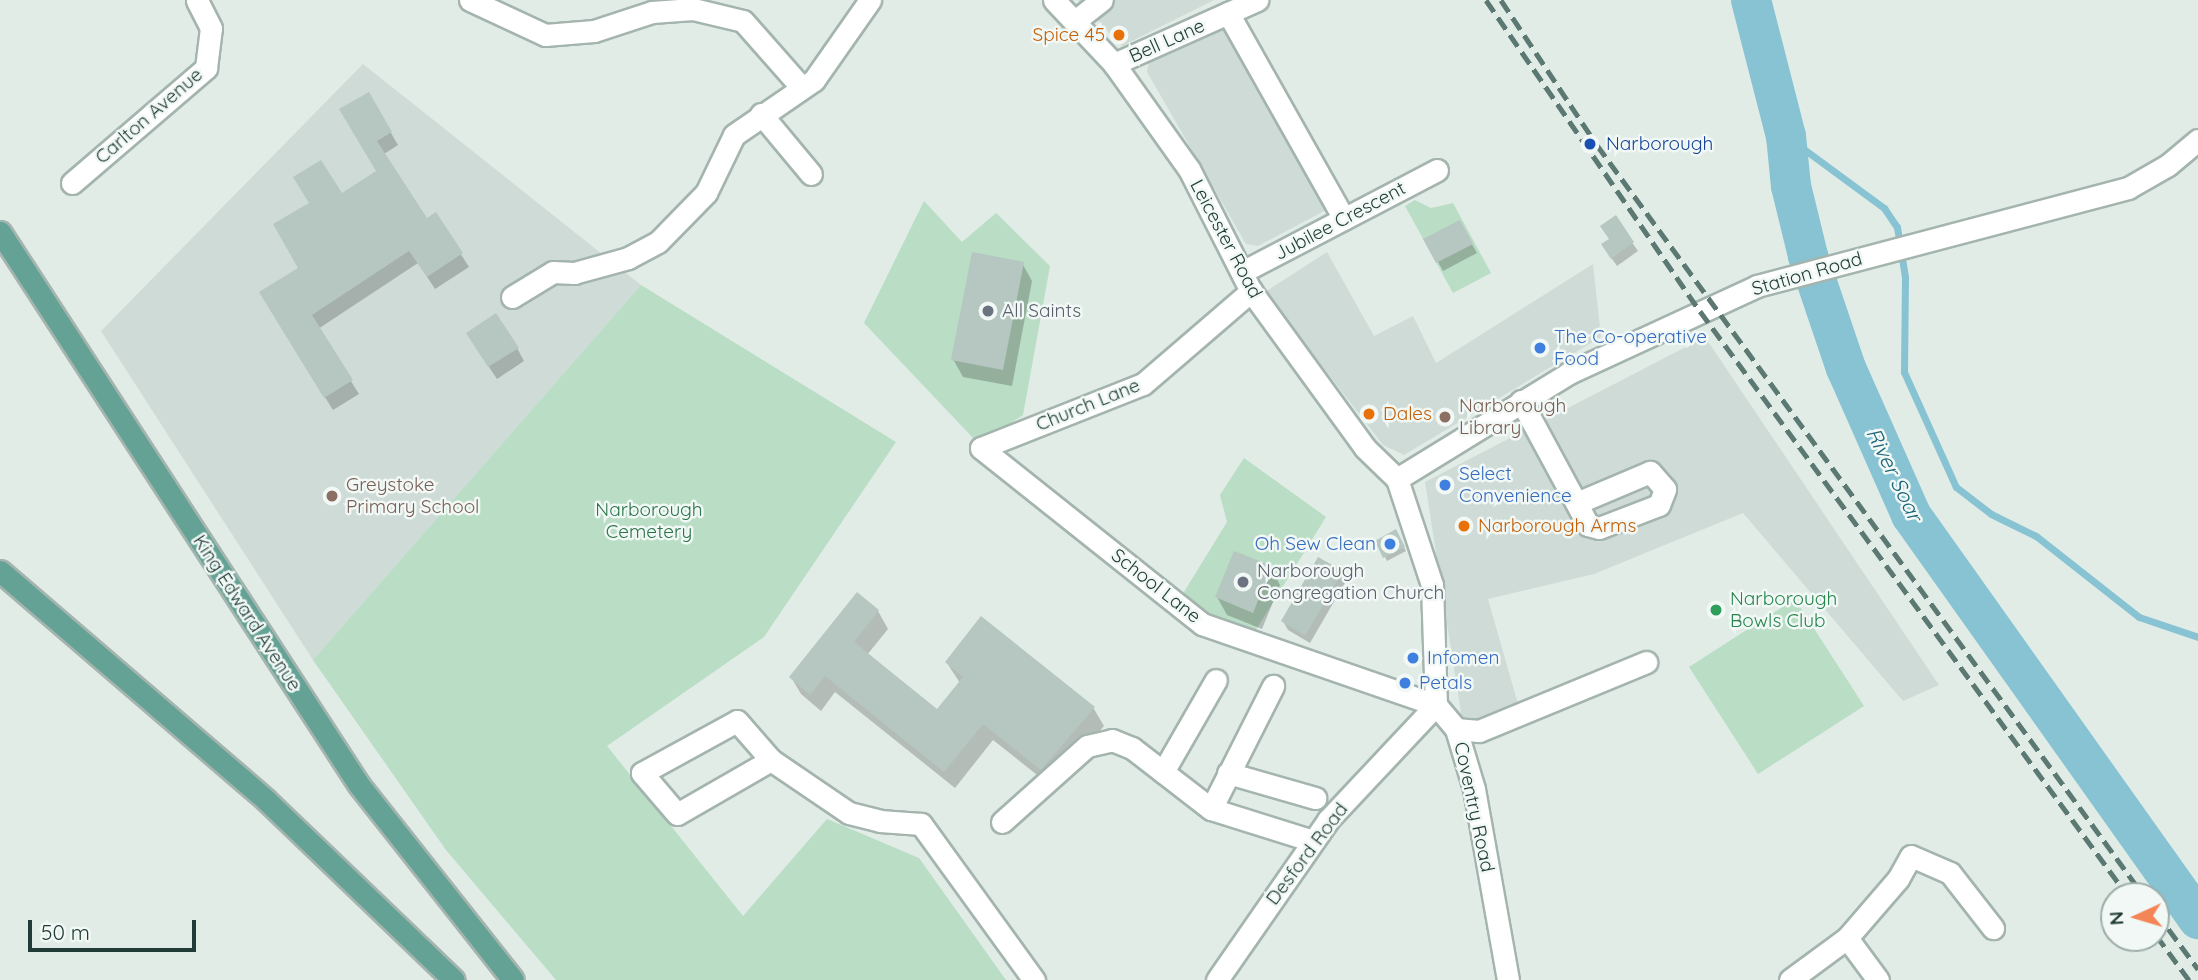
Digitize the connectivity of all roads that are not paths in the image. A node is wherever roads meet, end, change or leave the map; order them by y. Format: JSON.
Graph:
{"nodes":[{"id":1,"x":197,"y":0,"type":"edge"},
{"id":2,"x":470,"y":0,"type":"edge"},
{"id":3,"x":870,"y":0,"type":"edge"},
{"id":4,"x":1054,"y":0,"type":"edge"},
{"id":5,"x":1102,"y":0,"type":"edge"},
{"id":6,"x":1257,"y":0,"type":"edge"},
{"id":7,"x":642,"y":8,"type":"edge"},
{"id":8,"x":1228,"y":13,"type":"junction"},
{"id":9,"x":1075,"y":20,"type":"junction"},
{"id":10,"x":1114,"y":64,"type":"junction"},
{"id":11,"x":802,"y":88,"type":"junction"},
{"id":12,"x":761,"y":114,"type":"junction"},
{"id":13,"x":2198,"y":140,"type":"edge"},
{"id":14,"x":1437,"y":170,"type":"dead end"},
{"id":15,"x":811,"y":174,"type":"dead end"},
{"id":16,"x":72,"y":183,"type":"dead end"},
{"id":17,"x":1344,"y":219,"type":"junction"},
{"id":18,"x":0,"y":232,"type":"edge"},
{"id":19,"x":1247,"y":282,"type":"junction"},
{"id":20,"x":512,"y":297,"type":"dead end"},
{"id":21,"x":1521,"y":401,"type":"junction"},
{"id":22,"x":981,"y":448,"type":"joint"},
{"id":23,"x":1397,"y":479,"type":"junction"},
{"id":24,"x":1578,"y":502,"type":"dead end"},
{"id":25,"x":0,"y":571,"type":"edge"},
{"id":26,"x":1646,"y":662,"type":"dead end"},
{"id":27,"x":1216,"y":680,"type":"dead end"},
{"id":28,"x":1273,"y":686,"type":"dead end"},
{"id":29,"x":1436,"y":705,"type":"junction"},
{"id":30,"x":1456,"y":729,"type":"junction"},
{"id":31,"x":771,"y":760,"type":"junction"},
{"id":32,"x":1163,"y":772,"type":"junction"},
{"id":33,"x":1228,"y":773,"type":"junction"},
{"id":34,"x":1315,"y":798,"type":"dead end"},
{"id":35,"x":1211,"y":809,"type":"junction"},
{"id":36,"x":1002,"y":822,"type":"dead end"},
{"id":37,"x":1313,"y":841,"type":"junction"},
{"id":38,"x":1993,"y":928,"type":"dead end"},
{"id":39,"x":1847,"y":938,"type":"junction"},
{"id":40,"x":454,"y":980,"type":"edge"},
{"id":41,"x":513,"y":980,"type":"edge"},
{"id":42,"x":1034,"y":980,"type":"edge"},
{"id":43,"x":1217,"y":980,"type":"edge"},
{"id":44,"x":1508,"y":980,"type":"edge"},
{"id":45,"x":1790,"y":980,"type":"edge"},
{"id":46,"x":1878,"y":980,"type":"edge"}],
"edges":[{"from":1,"to":16,"type":"street","name":"Carlton Avenue"},
{"from":2,"to":7,"type":"street"},
{"from":3,"to":11,"type":"street"},
{"from":4,"to":9,"type":"street","name":"Leicester Road"},
{"from":5,"to":9,"type":"street"},
{"from":6,"to":8,"type":"street","name":"Bell Lane"},
{"from":7,"to":11,"type":"street"},
{"from":8,"to":10,"type":"street","name":"Bell Lane"},
{"from":8,"to":17,"type":"street"},
{"from":9,"to":10,"type":"street","name":"Leicester Road"},
{"from":10,"to":19,"type":"street","name":"Leicester Road"},
{"from":11,"to":12,"type":"street"},
{"from":12,"to":15,"type":"street"},
{"from":12,"to":20,"type":"street"},
{"from":13,"to":21,"type":"street","name":"Station Road"},
{"from":14,"to":17,"type":"street","name":"Jubilee Crescent"},
{"from":17,"to":19,"type":"street","name":"Jubilee Crescent"},
{"from":18,"to":41,"type":"main road","name":"King Edward Avenue"},
{"from":19,"to":22,"type":"street","name":"Church Lane"},
{"from":19,"to":23,"type":"street","name":"Leicester Road"},
{"from":21,"to":23,"type":"street","name":"Station Road"},
{"from":21,"to":24,"type":"street"},
{"from":22,"to":29,"type":"street","name":"School Lane"},
{"from":23,"to":29,"type":"street"},
{"from":25,"to":40,"type":"main road"},
{"from":26,"to":30,"type":"street"},
{"from":27,"to":32,"type":"street"},
{"from":28,"to":33,"type":"street"},
{"from":29,"to":30,"type":"street","name":"Coventry Road"},
{"from":29,"to":37,"type":"street","name":"Desford Road"},
{"from":30,"to":44,"type":"street","name":"Coventry Road"},
{"from":31,"to":31,"type":"street"},
{"from":31,"to":42,"type":"street"},
{"from":32,"to":35,"type":"street"},
{"from":32,"to":36,"type":"street"},
{"from":33,"to":34,"type":"street"},
{"from":33,"to":35,"type":"street"},
{"from":35,"to":37,"type":"street"},
{"from":37,"to":43,"type":"street","name":"Desford Road"},
{"from":38,"to":39,"type":"street"},
{"from":39,"to":45,"type":"street"},
{"from":39,"to":46,"type":"street"}]}
